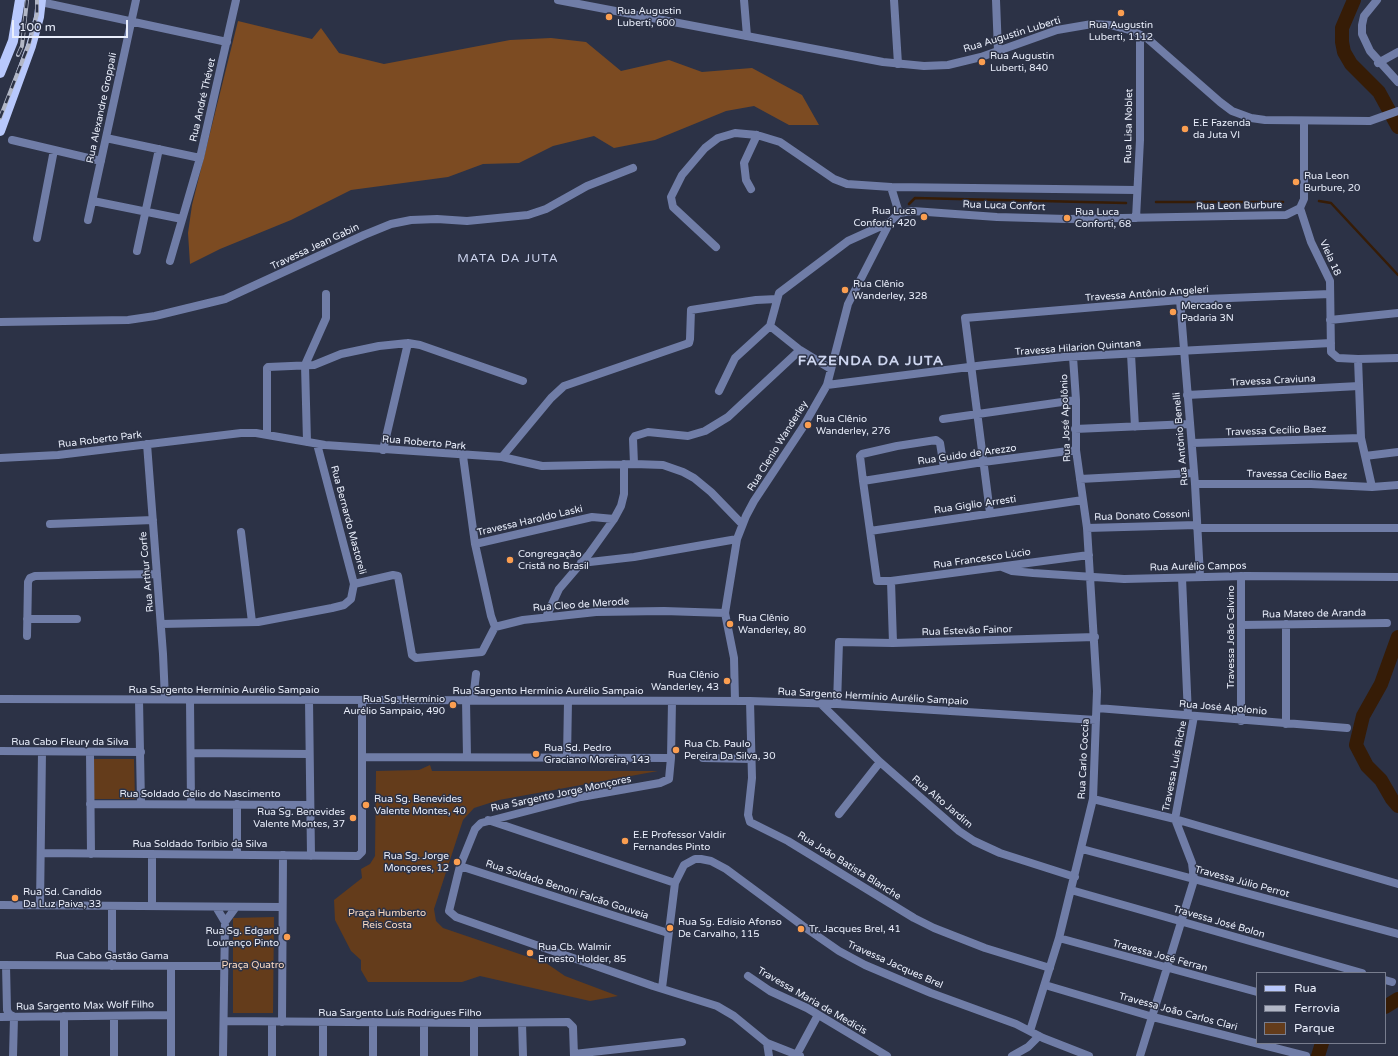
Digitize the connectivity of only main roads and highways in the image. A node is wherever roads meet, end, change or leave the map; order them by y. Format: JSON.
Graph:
{"nodes":[{"id":1,"x":20,"y":0,"type":"edge"},
{"id":2,"x":38,"y":1,"type":"edge"},
{"id":3,"x":0,"y":73,"type":"edge"},
{"id":4,"x":0,"y":131,"type":"edge"}],
"edges":[{"from":1,"to":3,"type":"main road"},
{"from":2,"to":4,"type":"main road"}]}
